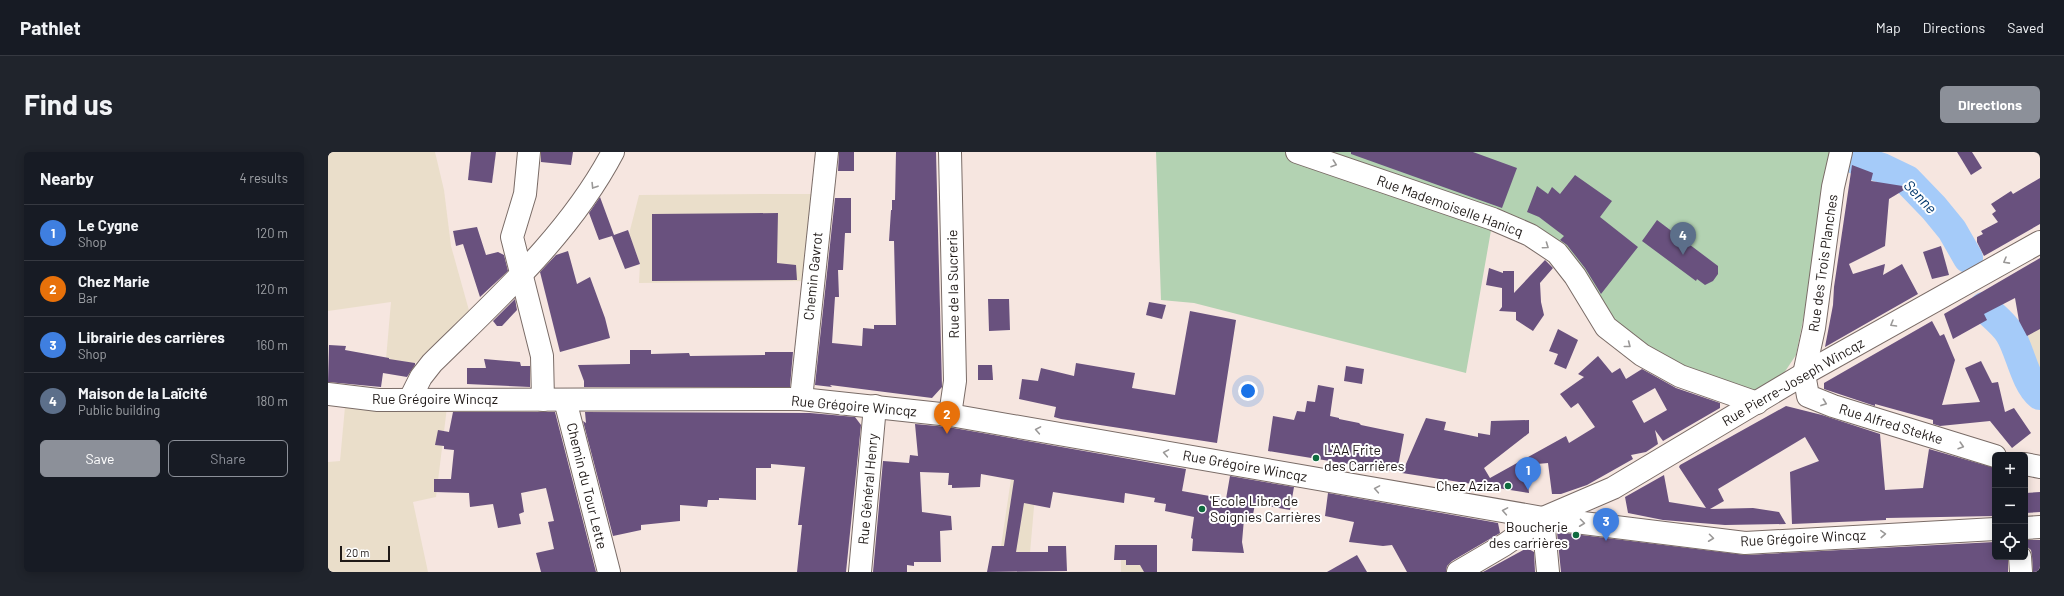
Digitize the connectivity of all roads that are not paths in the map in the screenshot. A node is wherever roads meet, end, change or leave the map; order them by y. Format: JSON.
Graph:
{"nodes":[{"id":1,"x":529,"y":152,"type":"edge"},
{"id":2,"x":613,"y":152,"type":"edge"},
{"id":3,"x":827,"y":152,"type":"edge"},
{"id":4,"x":950,"y":152,"type":"edge"},
{"id":5,"x":1297,"y":152,"type":"edge"},
{"id":6,"x":1841,"y":152,"type":"edge"},
{"id":7,"x":2040,"y":242,"type":"edge"},
{"id":8,"x":522,"y":275,"type":"junction"},
{"id":9,"x":1804,"y":374,"type":"junction"},
{"id":10,"x":328,"y":394,"type":"edge"},
{"id":11,"x":410,"y":399,"type":"junction"},
{"id":12,"x":801,"y":399,"type":"junction"},
{"id":13,"x":543,"y":400,"type":"junction"},
{"id":14,"x":565,"y":400,"type":"junction"},
{"id":15,"x":1757,"y":403,"type":"junction"},
{"id":16,"x":875,"y":406,"type":"junction"},
{"id":17,"x":950,"y":415,"type":"junction"},
{"id":18,"x":1992,"y":455,"type":"edge"},
{"id":19,"x":2028,"y":465,"type":"edge"},
{"id":20,"x":2040,"y":467,"type":"edge"},
{"id":21,"x":1543,"y":518,"type":"junction"},
{"id":22,"x":2040,"y":527,"type":"edge"},
{"id":23,"x":1992,"y":528,"type":"edge"},
{"id":24,"x":2028,"y":528,"type":"edge"},
{"id":25,"x":2020,"y":560,"type":"edge"},
{"id":26,"x":609,"y":572,"type":"edge"},
{"id":27,"x":860,"y":572,"type":"edge"},
{"id":28,"x":1458,"y":572,"type":"edge"},
{"id":29,"x":1548,"y":572,"type":"edge"},
{"id":30,"x":2021,"y":572,"type":"edge"}],
"edges":[{"from":1,"to":8,"type":"street"},
{"from":2,"to":8,"type":"street","one_way":true},
{"from":3,"to":12,"type":"street","name":"Chemin Gavrot"},
{"from":4,"to":17,"type":"street","name":"Rue de la Sucrerie"},
{"from":5,"to":15,"type":"street","name":"Rue Mademoiselle Hanicq","one_way":true},
{"from":6,"to":9,"type":"street","name":"Rue des Trois Planches"},
{"from":7,"to":9,"type":"street","name":"Rue Pierre-Joseph Wincqz","one_way":true},
{"from":8,"to":11,"type":"street"},
{"from":8,"to":13,"type":"street"},
{"from":9,"to":15,"type":"street","name":"Rue Pierre-Joseph Wincqz"},
{"from":9,"to":18,"type":"street","name":"Rue Alfred Stekke","one_way":true},
{"from":10,"to":11,"type":"street","name":"Rue Grégoire Wincqz"},
{"from":11,"to":13,"type":"street","name":"Rue Grégoire Wincqz"},
{"from":12,"to":14,"type":"street","name":"Rue Grégoire Wincqz"},
{"from":12,"to":16,"type":"street","name":"Rue Grégoire Wincqz"},
{"from":13,"to":14,"type":"street","name":"Rue Grégoire Wincqz"},
{"from":14,"to":26,"type":"street","name":"Chemin du Tour Lette"},
{"from":15,"to":21,"type":"street","name":"Rue Pierre-Joseph Wincqz"},
{"from":16,"to":17,"type":"street","name":"Rue Grégoire Wincqz"},
{"from":16,"to":27,"type":"street","name":"Rue Général Henry"},
{"from":21,"to":17,"type":"street","name":"Rue Grégoire Wincqz","one_way":true},
{"from":19,"to":20,"type":"street"},
{"from":21,"to":23,"type":"street","name":"Rue Grégoire Wincqz","one_way":true},
{"from":21,"to":28,"type":"street","name":"Rue Pierre-Joseph Wincqz"},
{"from":21,"to":29,"type":"street"},
{"from":22,"to":24,"type":"street"},
{"from":25,"to":30,"type":"street"}]}
